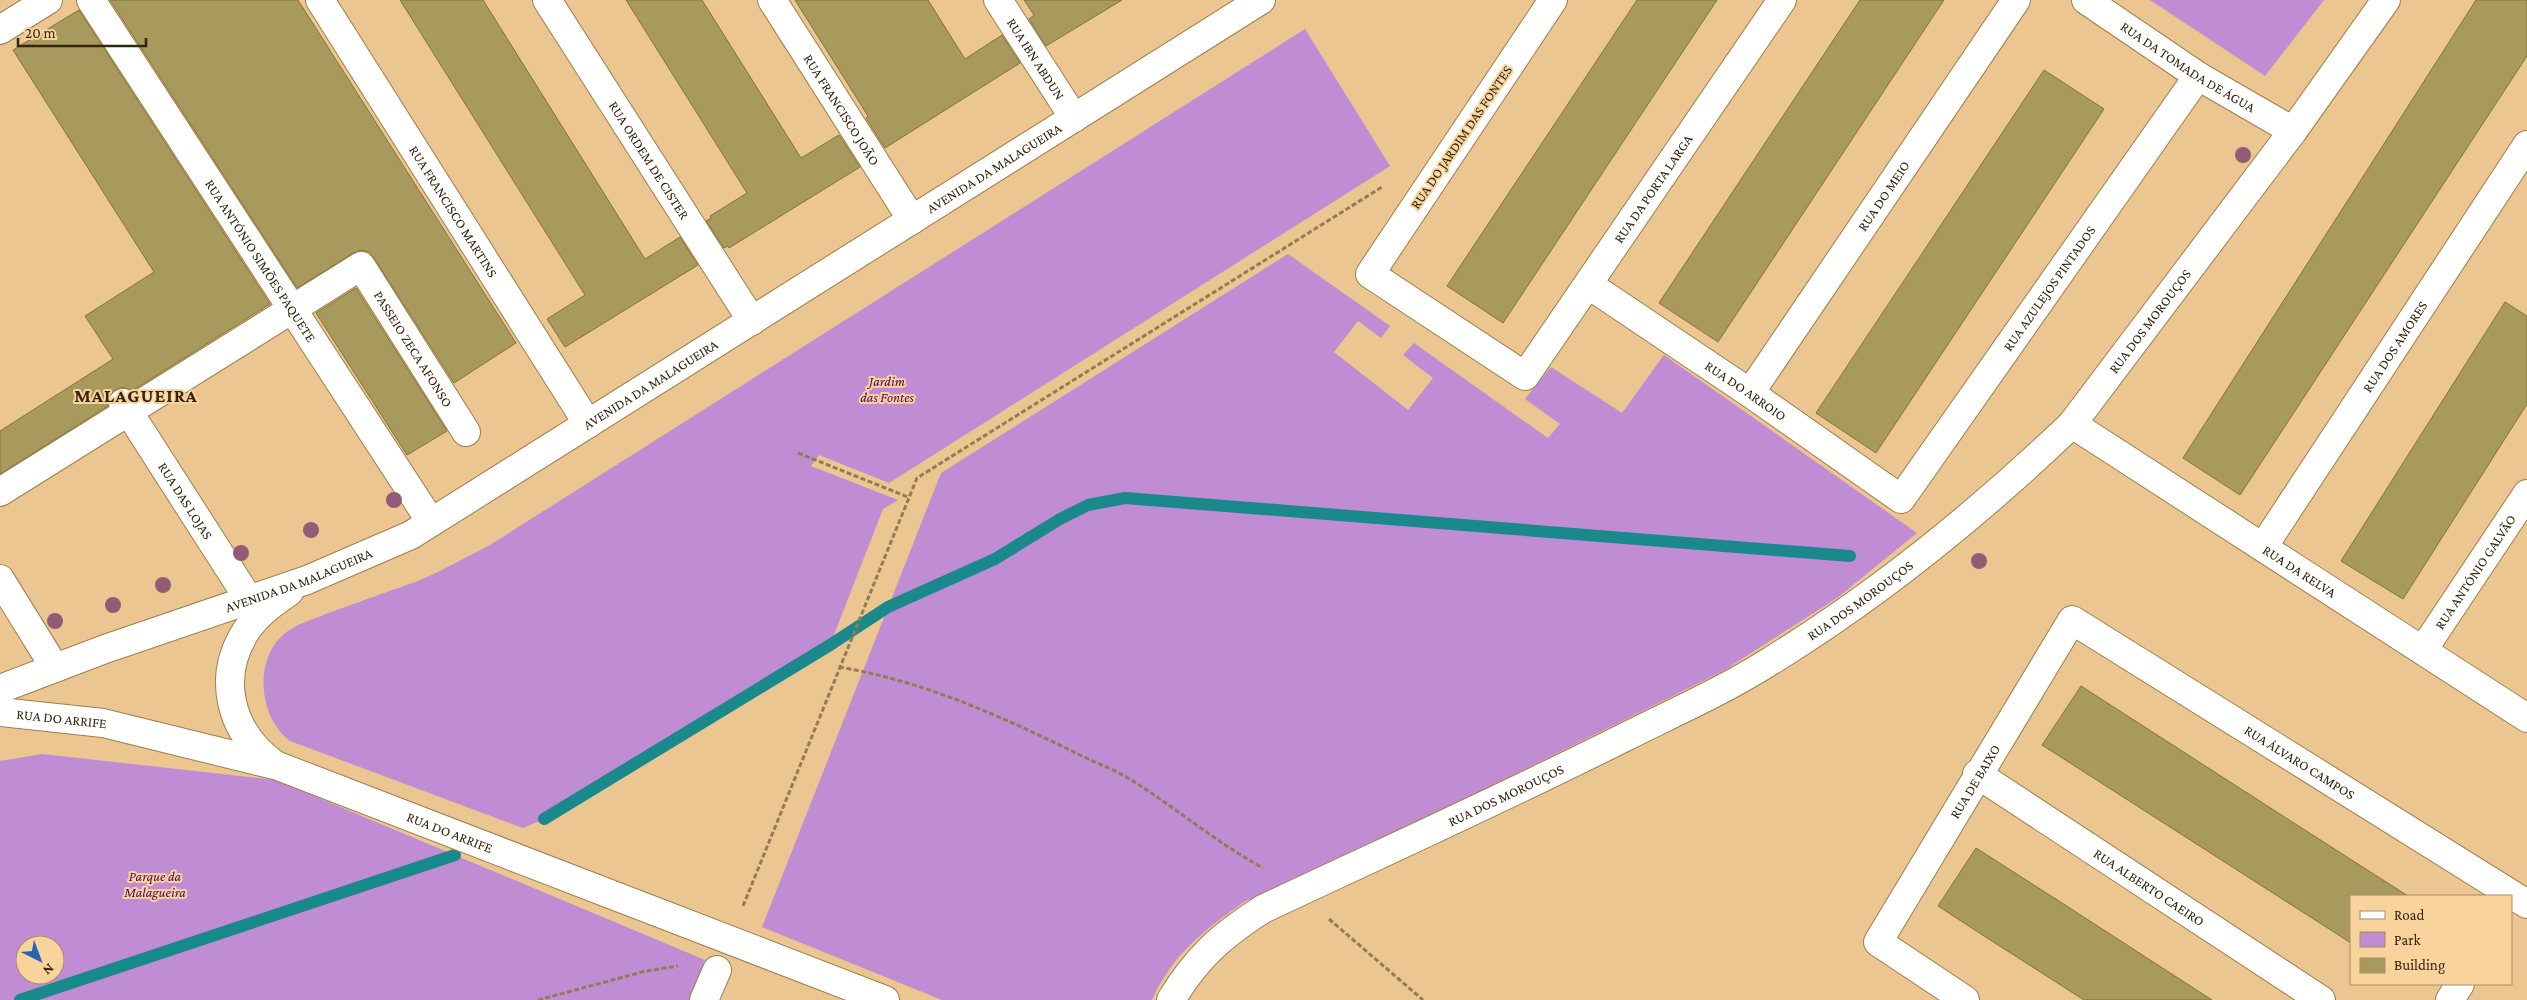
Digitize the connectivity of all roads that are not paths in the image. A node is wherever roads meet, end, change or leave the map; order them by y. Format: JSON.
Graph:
{"nodes":[{"id":1,"x":48,"y":0,"type":"edge"},
{"id":2,"x":91,"y":0,"type":"edge"},
{"id":3,"x":320,"y":0,"type":"edge"},
{"id":4,"x":547,"y":0,"type":"edge"},
{"id":5,"x":772,"y":0,"type":"edge"},
{"id":6,"x":998,"y":0,"type":"edge"},
{"id":7,"x":1261,"y":0,"type":"edge"},
{"id":8,"x":1553,"y":0,"type":"edge"},
{"id":9,"x":1782,"y":0,"type":"edge"},
{"id":10,"x":2016,"y":0,"type":"edge"},
{"id":11,"x":2086,"y":0,"type":"edge"},
{"id":12,"x":2386,"y":0,"type":"edge"},
{"id":13,"x":1230,"y":8,"type":"edge"},
{"id":14,"x":0,"y":30,"type":"edge"},
{"id":15,"x":2198,"y":76,"type":"junction"},
{"id":16,"x":1074,"y":118,"type":"junction"},
{"id":17,"x":2293,"y":131,"type":"junction"},
{"id":18,"x":2527,"y":145,"type":"edge"},
{"id":19,"x":912,"y":220,"type":"junction"},
{"id":20,"x":1589,"y":285,"type":"junction"},
{"id":21,"x":292,"y":309,"type":"junction"},
{"id":22,"x":752,"y":321,"type":"junction"},
{"id":23,"x":1526,"y":376,"type":"joint"},
{"id":24,"x":1750,"y":393,"type":"junction"},
{"id":25,"x":125,"y":408,"type":"junction"},
{"id":26,"x":588,"y":424,"type":"junction"},
{"id":27,"x":2072,"y":424,"type":"junction"},
{"id":28,"x":466,"y":432,"type":"dead end"},
{"id":29,"x":0,"y":492,"type":"edge"},
{"id":30,"x":2527,"y":494,"type":"edge"},
{"id":31,"x":1901,"y":499,"type":"joint"},
{"id":32,"x":431,"y":522,"type":"junction"},
{"id":33,"x":2262,"y":546,"type":"junction"},
{"id":34,"x":0,"y":578,"type":"edge"},
{"id":35,"x":307,"y":580,"type":"junction"},
{"id":36,"x":248,"y":598,"type":"junction"},
{"id":37,"x":2072,"y":620,"type":"joint"},
{"id":38,"x":2423,"y":650,"type":"junction"},
{"id":39,"x":54,"y":668,"type":"junction"},
{"id":40,"x":0,"y":689,"type":"edge"},
{"id":41,"x":0,"y":712,"type":"edge"},
{"id":42,"x":2527,"y":718,"type":"edge"},
{"id":43,"x":278,"y":766,"type":"junction"},
{"id":44,"x":1977,"y":774,"type":"junction"},
{"id":45,"x":2508,"y":895,"type":"edge"},
{"id":46,"x":717,"y":970,"type":"road end"},
{"id":47,"x":2459,"y":985,"type":"edge"},
{"id":48,"x":704,"y":1000,"type":"edge"},
{"id":49,"x":885,"y":1000,"type":"edge"},
{"id":50,"x":1171,"y":1000,"type":"edge"},
{"id":51,"x":1965,"y":1000,"type":"edge"},
{"id":52,"x":2321,"y":1000,"type":"edge"},
{"id":53,"x":2450,"y":1000,"type":"edge"}],
"edges":[{"from":1,"to":14,"type":"street"},
{"from":2,"to":21,"type":"street","name":"RUA ANTÓNIO SIMÕES PAQUETE"},
{"from":3,"to":26,"type":"street","name":"RUA FRANCISCO MARTINS"},
{"from":4,"to":22,"type":"street","name":"RUA ORDEM DE CISTER"},
{"from":5,"to":19,"type":"street","name":"RUA FRANCISCO JOÃO"},
{"from":6,"to":16,"type":"street","name":"RUA IBN ABDUN"},
{"from":7,"to":13,"type":"street","name":"AVENIDA DA MALAGUEIRA"},
{"from":8,"to":23,"type":"street","name":"RUA DO JARDIM DAS FONTES"},
{"from":9,"to":20,"type":"street","name":"RUA DA PORTA LARGA"},
{"from":10,"to":24,"type":"street","name":"RUA DO MEIO"},
{"from":11,"to":15,"type":"street","name":"RUA DA TOMADA DE ÁGUA"},
{"from":12,"to":17,"type":"street","name":"RUA DOS MOROUÇOS"},
{"from":13,"to":16,"type":"street","name":"AVENIDA DA MALAGUEIRA"},
{"from":15,"to":17,"type":"street","name":"RUA DA TOMADA DE ÁGUA"},
{"from":15,"to":31,"type":"street","name":"RUA AZULEJOS PINTADOS"},
{"from":16,"to":19,"type":"street","name":"AVENIDA DA MALAGUEIRA"},
{"from":17,"to":27,"type":"street","name":"RUA DOS MOROUÇOS"},
{"from":18,"to":33,"type":"street","name":"RUA DOS AMORES"},
{"from":19,"to":22,"type":"street","name":"AVENIDA DA MALAGUEIRA"},
{"from":20,"to":23,"type":"street","name":"RUA DA PORTA LARGA"},
{"from":20,"to":24,"type":"street","name":"RUA DO ARROIO"},
{"from":21,"to":25,"type":"street"},
{"from":21,"to":28,"type":"street","name":"PASSEIO ZECA AFONSO"},
{"from":21,"to":32,"type":"street","name":"RUA ANTÓNIO SIMÕES PAQUETE"},
{"from":22,"to":26,"type":"street","name":"AVENIDA DA MALAGUEIRA"},
{"from":24,"to":31,"type":"street","name":"RUA DO ARROIO"},
{"from":25,"to":29,"type":"street"},
{"from":25,"to":36,"type":"street","name":"RUA DAS LOJAS"},
{"from":26,"to":32,"type":"street","name":"AVENIDA DA MALAGUEIRA"},
{"from":27,"to":33,"type":"street","name":"RUA DA RELVA"},
{"from":27,"to":50,"type":"street","name":"RUA DOS MOROUÇOS"},
{"from":30,"to":38,"type":"street","name":"RUA ANTÓNIO GALVÃO"},
{"from":32,"to":35,"type":"street","name":"AVENIDA DA MALAGUEIRA"},
{"from":33,"to":38,"type":"street","name":"RUA DA RELVA"},
{"from":34,"to":39,"type":"street"},
{"from":35,"to":36,"type":"street","name":"AVENIDA DA MALAGUEIRA"},
{"from":35,"to":43,"type":"street"},
{"from":36,"to":39,"type":"street","name":"AVENIDA DA MALAGUEIRA"},
{"from":37,"to":44,"type":"street","name":"RUA DE BAIXO"},
{"from":37,"to":45,"type":"street","name":"RUA ÁLVARO CAMPOS"},
{"from":38,"to":42,"type":"street","name":"RUA DA RELVA"},
{"from":39,"to":40,"type":"street","name":"AVENIDA DA MALAGUEIRA"},
{"from":41,"to":43,"type":"street","name":"RUA DO ARRIFE"},
{"from":43,"to":49,"type":"street","name":"RUA DO ARRIFE"},
{"from":44,"to":51,"type":"street","name":"RUA DE BAIXO"},
{"from":44,"to":52,"type":"street","name":"RUA ALBERTO CAEIRO"},
{"from":46,"to":48,"type":"street"},
{"from":47,"to":53,"type":"street"}]}
